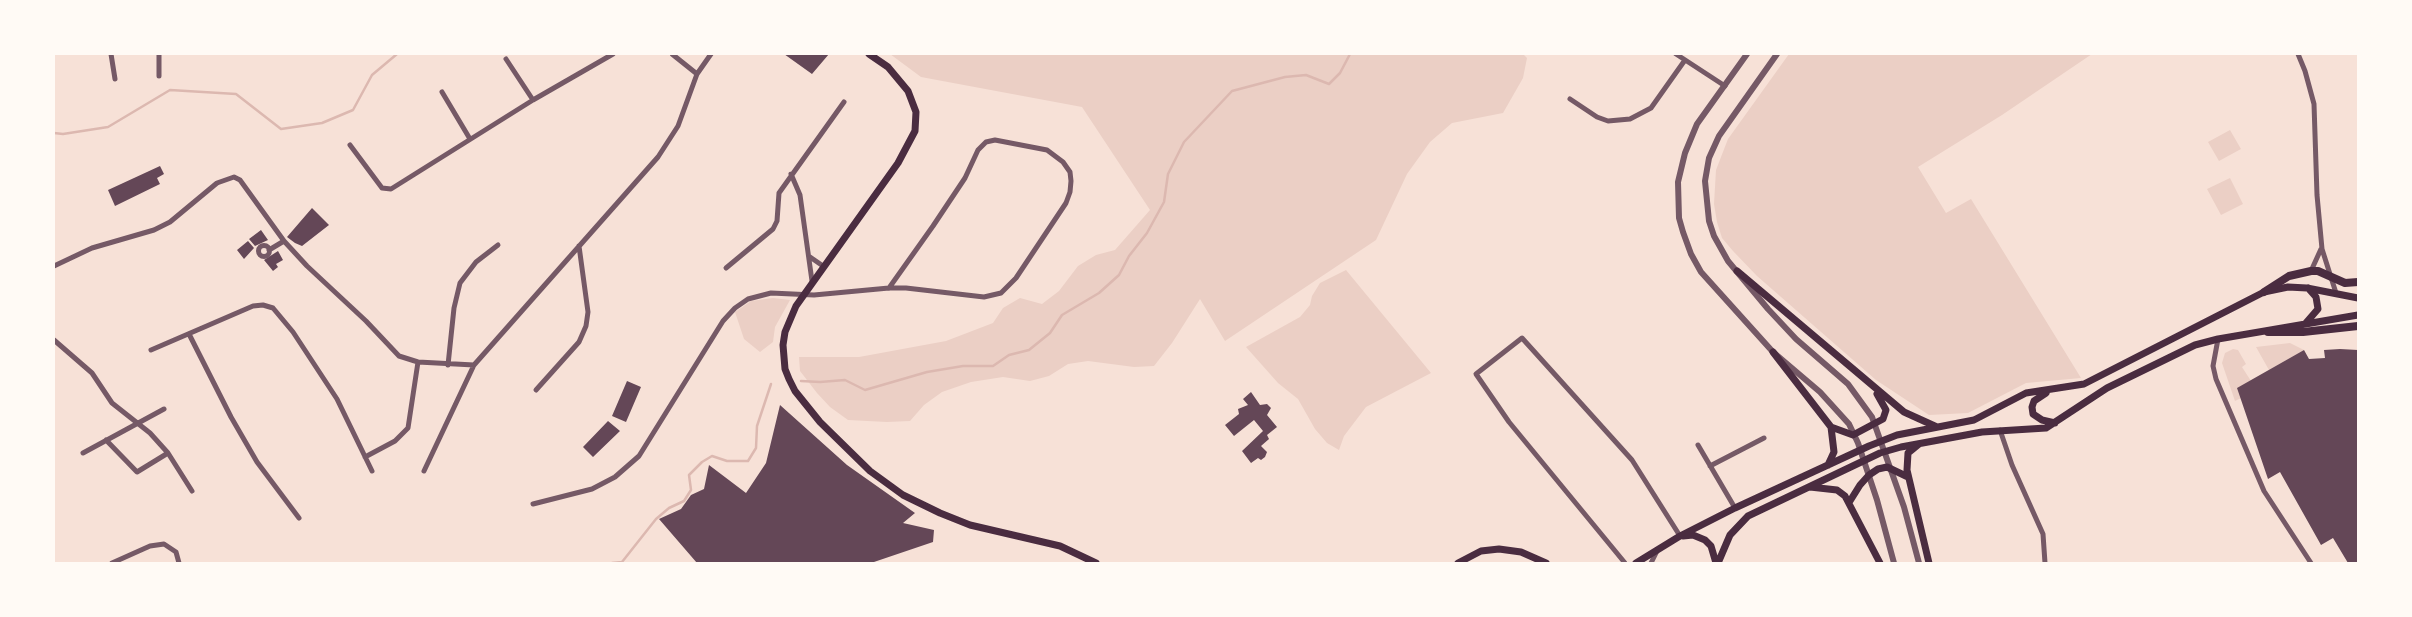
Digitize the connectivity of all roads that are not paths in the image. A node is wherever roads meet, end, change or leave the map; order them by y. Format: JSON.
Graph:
{"nodes":[{"id":1,"x":111,"y":54,"type":"edge"},
{"id":2,"x":159,"y":54,"type":"edge"},
{"id":3,"x":613,"y":54,"type":"edge"},
{"id":4,"x":672,"y":54,"type":"edge"},
{"id":5,"x":711,"y":54,"type":"edge"},
{"id":6,"x":869,"y":54,"type":"edge"},
{"id":7,"x":1676,"y":54,"type":"edge"},
{"id":8,"x":1747,"y":54,"type":"edge"},
{"id":9,"x":1777,"y":54,"type":"edge"},
{"id":10,"x":2298,"y":54,"type":"edge"},
{"id":11,"x":506,"y":59,"type":"dead end"},
{"id":12,"x":1685,"y":60,"type":"junction"},
{"id":13,"x":697,"y":74,"type":"junction"},
{"id":14,"x":159,"y":76,"type":"dead end"},
{"id":15,"x":115,"y":79,"type":"dead end"},
{"id":16,"x":1725,"y":86,"type":"junction"},
{"id":17,"x":442,"y":92,"type":"dead end"},
{"id":18,"x":533,"y":100,"type":"junction"},
{"id":19,"x":1570,"y":100,"type":"dead end"},
{"id":20,"x":844,"y":102,"type":"dead end"},
{"id":21,"x":470,"y":140,"type":"junction"},
{"id":22,"x":350,"y":145,"type":"dead end"},
{"id":23,"x":791,"y":174,"type":"junction"},
{"id":24,"x":284,"y":240,"type":"junction"},
{"id":25,"x":498,"y":245,"type":"dead end"},
{"id":26,"x":579,"y":246,"type":"junction"},
{"id":27,"x":2322,"y":248,"type":"junction"},
{"id":28,"x":269,"y":250,"type":"dead end"},
{"id":29,"x":570,"y":256,"type":"junction"},
{"id":30,"x":810,"y":257,"type":"junction"},
{"id":31,"x":581,"y":262,"type":"junction"},
{"id":32,"x":54,"y":266,"type":"edge"},
{"id":33,"x":823,"y":266,"type":"junction"},
{"id":34,"x":726,"y":268,"type":"dead end"},
{"id":35,"x":1737,"y":271,"type":"junction"},
{"id":36,"x":2311,"y":271,"type":"junction"},
{"id":37,"x":2330,"y":277,"type":"junction"},
{"id":38,"x":812,"y":281,"type":"junction"},
{"id":39,"x":2358,"y":282,"type":"edge"},
{"id":40,"x":889,"y":288,"type":"junction"},
{"id":41,"x":2307,"y":288,"type":"junction"},
{"id":42,"x":2264,"y":292,"type":"junction"},
{"id":43,"x":2336,"y":293,"type":"junction"},
{"id":44,"x":789,"y":295,"type":"junction"},
{"id":45,"x":803,"y":295,"type":"junction"},
{"id":46,"x":2358,"y":298,"type":"edge"},
{"id":47,"x":796,"y":306,"type":"junction"},
{"id":48,"x":2358,"y":315,"type":"edge"},
{"id":49,"x":2305,"y":324,"type":"junction"},
{"id":50,"x":2358,"y":326,"type":"edge"},
{"id":51,"x":2268,"y":332,"type":"junction"},
{"id":52,"x":189,"y":334,"type":"junction"},
{"id":53,"x":2218,"y":339,"type":"junction"},
{"id":54,"x":54,"y":340,"type":"edge"},
{"id":55,"x":151,"y":350,"type":"dead end"},
{"id":56,"x":1773,"y":352,"type":"junction"},
{"id":57,"x":418,"y":362,"type":"junction"},
{"id":58,"x":474,"y":364,"type":"junction"},
{"id":59,"x":448,"y":365,"type":"junction"},
{"id":60,"x":1872,"y":386,"type":"junction"},
{"id":61,"x":536,"y":390,"type":"dead end"},
{"id":62,"x":2048,"y":391,"type":"junction"},
{"id":63,"x":164,"y":409,"type":"dead end"},
{"id":64,"x":138,"y":423,"type":"junction"},
{"id":65,"x":2055,"y":424,"type":"junction"},
{"id":66,"x":1831,"y":427,"type":"junction"},
{"id":67,"x":1937,"y":427,"type":"junction"},
{"id":68,"x":2000,"y":430,"type":"junction"},
{"id":69,"x":1764,"y":438,"type":"dead end"},
{"id":70,"x":106,"y":440,"type":"junction"},
{"id":71,"x":1921,"y":443,"type":"junction"},
{"id":72,"x":1698,"y":444,"type":"dead end"},
{"id":73,"x":83,"y":453,"type":"dead end"},
{"id":74,"x":168,"y":453,"type":"junction"},
{"id":75,"x":365,"y":457,"type":"junction"},
{"id":76,"x":1710,"y":466,"type":"junction"},
{"id":77,"x":1827,"y":466,"type":"junction"},
{"id":78,"x":372,"y":471,"type":"dead end"},
{"id":79,"x":424,"y":472,"type":"dead end"},
{"id":80,"x":1908,"y":477,"type":"junction"},
{"id":81,"x":1808,"y":487,"type":"junction"},
{"id":82,"x":192,"y":491,"type":"dead end"},
{"id":83,"x":1850,"y":501,"type":"junction"},
{"id":84,"x":533,"y":504,"type":"dead end"},
{"id":85,"x":1735,"y":508,"type":"junction"},
{"id":86,"x":299,"y":518,"type":"dead end"},
{"id":87,"x":1680,"y":536,"type":"junction"},
{"id":88,"x":1658,"y":549,"type":"junction"},
{"id":89,"x":112,"y":563,"type":"edge"},
{"id":90,"x":179,"y":563,"type":"edge"},
{"id":91,"x":1096,"y":563,"type":"edge"},
{"id":92,"x":1458,"y":563,"type":"edge"},
{"id":93,"x":1546,"y":563,"type":"edge"},
{"id":94,"x":1625,"y":563,"type":"edge"},
{"id":95,"x":1636,"y":563,"type":"edge"},
{"id":96,"x":1651,"y":563,"type":"edge"},
{"id":97,"x":1717,"y":563,"type":"edge"},
{"id":98,"x":1880,"y":563,"type":"edge"},
{"id":99,"x":1894,"y":563,"type":"edge"},
{"id":100,"x":1919,"y":563,"type":"edge"},
{"id":101,"x":1928,"y":563,"type":"edge"},
{"id":102,"x":2045,"y":563,"type":"edge"},
{"id":103,"x":2311,"y":563,"type":"edge"}],
"edges":[{"from":1,"to":15,"type":"street"},
{"from":2,"to":14,"type":"street"},
{"from":3,"to":18,"type":"street"},
{"from":4,"to":13,"type":"street"},
{"from":5,"to":13,"type":"street"},
{"from":6,"to":33,"type":"main road"},
{"from":7,"to":12,"type":"street"},
{"from":8,"to":16,"type":"street"},
{"from":9,"to":35,"type":"street"},
{"from":10,"to":27,"type":"street"},
{"from":11,"to":18,"type":"street"},
{"from":12,"to":16,"type":"street"},
{"from":12,"to":19,"type":"street"},
{"from":13,"to":26,"type":"street"},
{"from":16,"to":56,"type":"street"},
{"from":17,"to":21,"type":"street"},
{"from":18,"to":21,"type":"street"},
{"from":20,"to":23,"type":"street"},
{"from":21,"to":22,"type":"street"},
{"from":23,"to":30,"type":"street"},
{"from":23,"to":34,"type":"street"},
{"from":24,"to":28,"type":"street"},
{"from":24,"to":32,"type":"street"},
{"from":24,"to":57,"type":"street"},
{"from":25,"to":59,"type":"street"},
{"from":26,"to":29,"type":"street"},
{"from":26,"to":31,"type":"street"},
{"from":27,"to":36,"type":"street"},
{"from":27,"to":37,"type":"street"},
{"from":29,"to":31,"type":"street"},
{"from":29,"to":58,"type":"street"},
{"from":30,"to":33,"type":"street"},
{"from":30,"to":38,"type":"street"},
{"from":31,"to":61,"type":"street"},
{"from":33,"to":38,"type":"main road"},
{"from":35,"to":60,"type":"main road"},
{"from":35,"to":100,"type":"street"},
{"from":36,"to":37,"type":"main road"},
{"from":36,"to":42,"type":"main road"},
{"from":37,"to":39,"type":"main road"},
{"from":37,"to":43,"type":"street"},
{"from":38,"to":45,"type":"main road"},
{"from":40,"to":40,"type":"street"},
{"from":40,"to":45,"type":"street"},
{"from":41,"to":42,"type":"main road"},
{"from":41,"to":43,"type":"main road"},
{"from":41,"to":49,"type":"main road"},
{"from":42,"to":62,"type":"main road"},
{"from":43,"to":46,"type":"main road"},
{"from":44,"to":45,"type":"street"},
{"from":44,"to":47,"type":"street"},
{"from":44,"to":84,"type":"street"},
{"from":45,"to":47,"type":"main road"},
{"from":47,"to":91,"type":"main road"},
{"from":48,"to":49,"type":"main road"},
{"from":49,"to":51,"type":"main road"},
{"from":50,"to":51,"type":"main road"},
{"from":51,"to":53,"type":"main road"},
{"from":52,"to":55,"type":"street"},
{"from":52,"to":75,"type":"street"},
{"from":52,"to":86,"type":"street"},
{"from":53,"to":65,"type":"main road"},
{"from":53,"to":103,"type":"street"},
{"from":54,"to":64,"type":"street"},
{"from":56,"to":66,"type":"main road"},
{"from":56,"to":99,"type":"street"},
{"from":57,"to":59,"type":"street"},
{"from":57,"to":75,"type":"street"},
{"from":58,"to":59,"type":"street"},
{"from":58,"to":79,"type":"street"},
{"from":60,"to":66,"type":"main road"},
{"from":60,"to":67,"type":"main road"},
{"from":62,"to":65,"type":"main road"},
{"from":62,"to":67,"type":"main road"},
{"from":63,"to":64,"type":"street"},
{"from":64,"to":70,"type":"street"},
{"from":64,"to":74,"type":"street"},
{"from":65,"to":68,"type":"main road"},
{"from":66,"to":77,"type":"main road"},
{"from":67,"to":77,"type":"main road"},
{"from":68,"to":71,"type":"main road"},
{"from":68,"to":102,"type":"street"},
{"from":69,"to":76,"type":"street"},
{"from":70,"to":73,"type":"street"},
{"from":70,"to":74,"type":"street"},
{"from":71,"to":80,"type":"main road"},
{"from":71,"to":81,"type":"main road"},
{"from":72,"to":76,"type":"street"},
{"from":74,"to":82,"type":"street"},
{"from":75,"to":78,"type":"street"},
{"from":76,"to":85,"type":"street"},
{"from":77,"to":85,"type":"main road"},
{"from":80,"to":83,"type":"main road"},
{"from":80,"to":101,"type":"main road"},
{"from":81,"to":83,"type":"main road"},
{"from":81,"to":97,"type":"main road"},
{"from":83,"to":98,"type":"main road"},
{"from":85,"to":87,"type":"main road"},
{"from":87,"to":88,"type":"main road"},
{"from":87,"to":94,"type":"street"},
{"from":87,"to":97,"type":"main road"},
{"from":88,"to":95,"type":"main road"},
{"from":88,"to":96,"type":"street"},
{"from":89,"to":90,"type":"street"},
{"from":92,"to":93,"type":"main road"}]}
